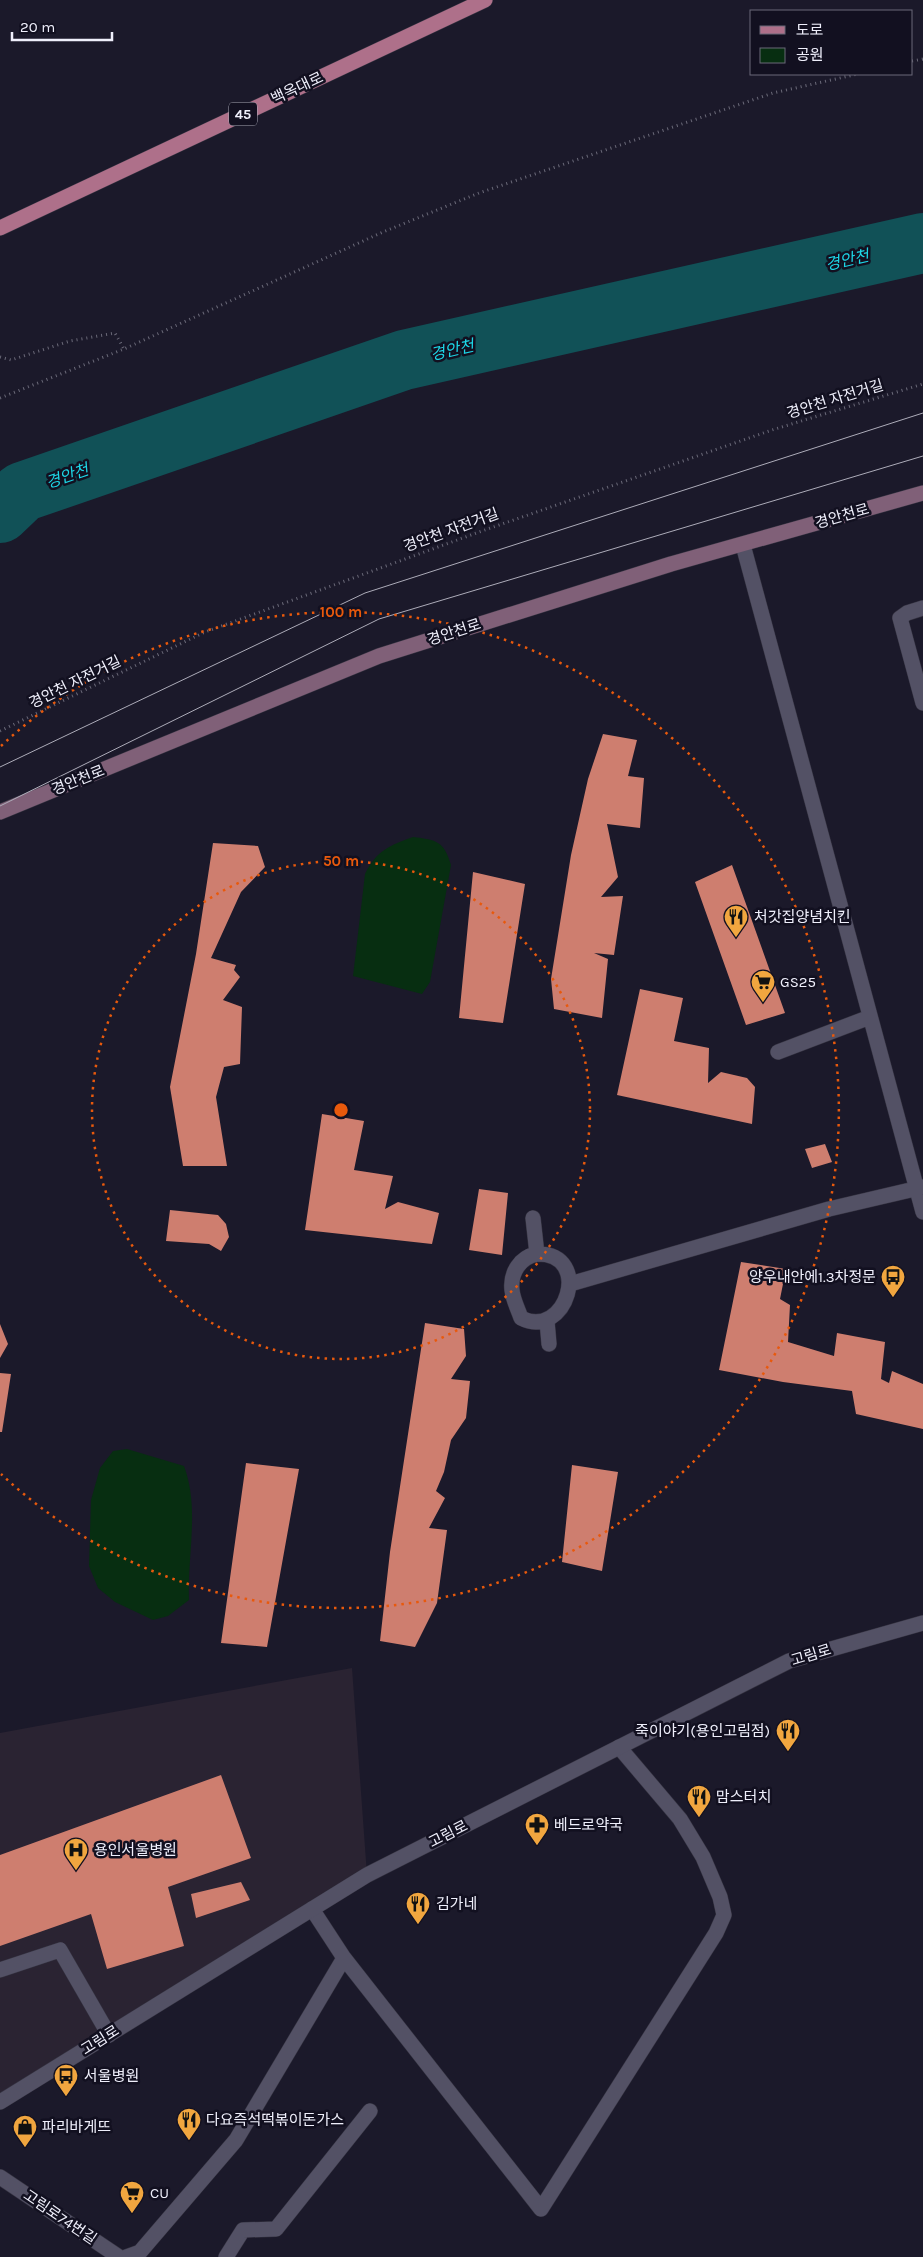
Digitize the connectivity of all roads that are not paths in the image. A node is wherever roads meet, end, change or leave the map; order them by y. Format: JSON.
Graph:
{"nodes":[{"id":1,"x":485,"y":0,"type":"edge"},
{"id":2,"x":0,"y":228,"type":"edge"},
{"id":3,"x":923,"y":493,"type":"edge"},
{"id":4,"x":743,"y":545,"type":"junction"},
{"id":5,"x":923,"y":608,"type":"edge"},
{"id":6,"x":923,"y":703,"type":"edge"},
{"id":7,"x":0,"y":812,"type":"edge"},
{"id":8,"x":870,"y":1017,"type":"junction"},
{"id":9,"x":778,"y":1052,"type":"dead end"},
{"id":10,"x":920,"y":1188,"type":"edge"},
{"id":11,"x":923,"y":1212,"type":"edge"},
{"id":12,"x":533,"y":1218,"type":"dead end"},
{"id":13,"x":537,"y":1254,"type":"junction"},
{"id":14,"x":570,"y":1284,"type":"junction"},
{"id":15,"x":547,"y":1322,"type":"junction"},
{"id":16,"x":549,"y":1344,"type":"dead end"},
{"id":17,"x":923,"y":1623,"type":"edge"},
{"id":18,"x":619,"y":1747,"type":"junction"},
{"id":19,"x":312,"y":1909,"type":"junction"},
{"id":20,"x":344,"y":1958,"type":"junction"},
{"id":21,"x":0,"y":1970,"type":"edge"},
{"id":22,"x":109,"y":2035,"type":"junction"},
{"id":23,"x":0,"y":2102,"type":"edge"},
{"id":24,"x":370,"y":2111,"type":"dead end"},
{"id":25,"x":0,"y":2177,"type":"edge"},
{"id":26,"x":119,"y":2257,"type":"edge"},
{"id":27,"x":126,"y":2257,"type":"edge"},
{"id":28,"x":226,"y":2257,"type":"edge"}],
"edges":[{"from":1,"to":2,"type":"main road","name":"백옥대로","number":"45"},
{"from":3,"to":4,"type":"main road","name":"경안천로"},
{"from":4,"to":7,"type":"main road","name":"경안천로"},
{"from":4,"to":8,"type":"street"},
{"from":5,"to":6,"type":"street"},
{"from":8,"to":9,"type":"street"},
{"from":8,"to":10,"type":"street"},
{"from":10,"to":11,"type":"street"},
{"from":10,"to":14,"type":"street"},
{"from":12,"to":13,"type":"street"},
{"from":13,"to":14,"type":"street"},
{"from":13,"to":15,"type":"street"},
{"from":14,"to":15,"type":"street"},
{"from":15,"to":16,"type":"street"},
{"from":17,"to":18,"type":"street","name":"고림로"},
{"from":18,"to":19,"type":"street","name":"고림로"},
{"from":18,"to":20,"type":"street"},
{"from":19,"to":20,"type":"street"},
{"from":19,"to":22,"type":"street","name":"고림로"},
{"from":20,"to":27,"type":"street"},
{"from":21,"to":22,"type":"street"},
{"from":22,"to":23,"type":"street","name":"고림로"},
{"from":24,"to":28,"type":"street"},
{"from":25,"to":26,"type":"street","name":"고림로74번길"}]}
